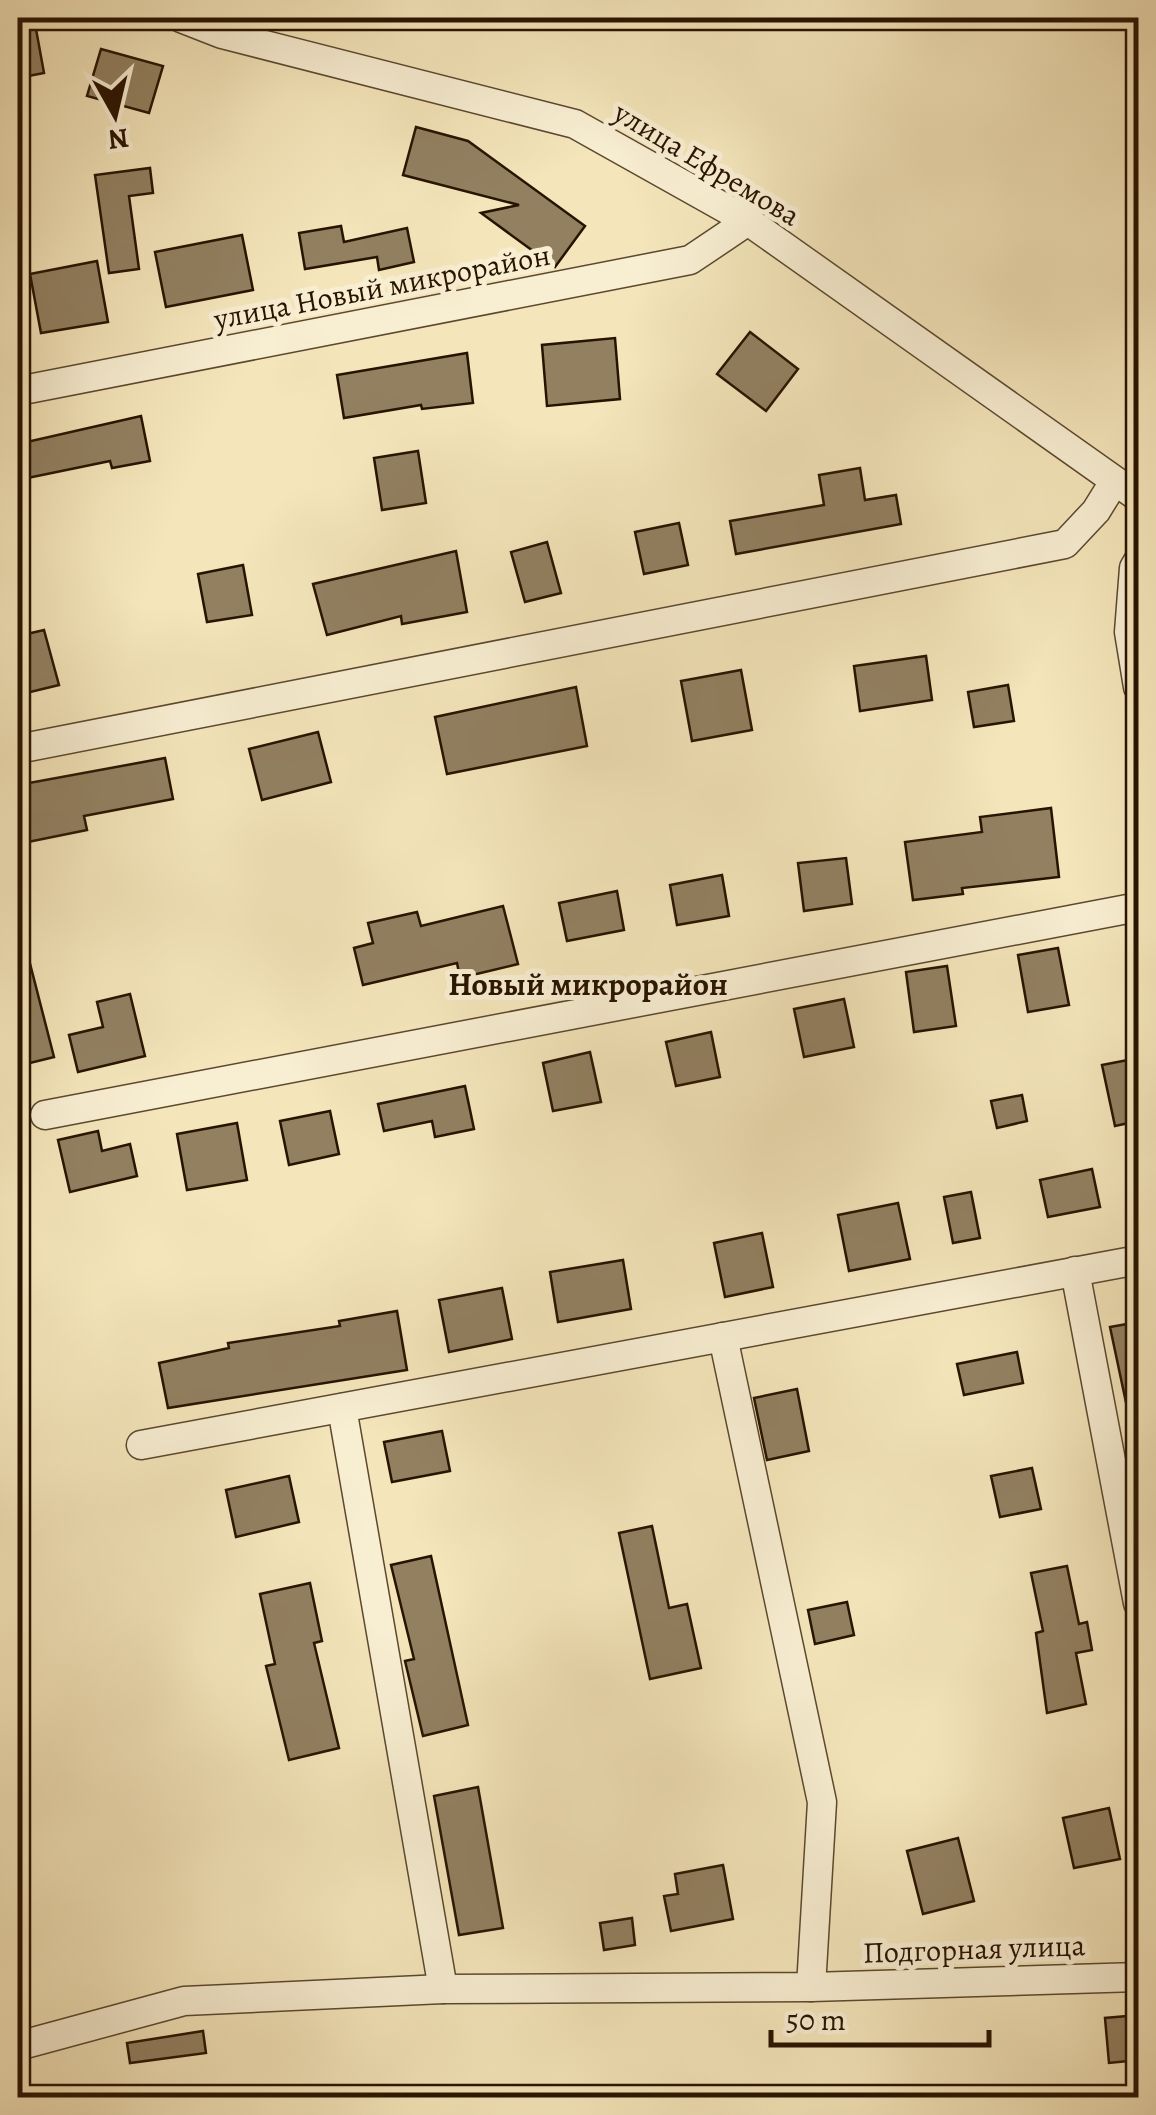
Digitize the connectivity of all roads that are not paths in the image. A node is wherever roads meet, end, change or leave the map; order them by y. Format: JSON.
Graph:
{"nodes":[{"id":1,"x":181,"y":18,"type":"edge"},
{"id":2,"x":748,"y":222,"type":"junction"},
{"id":3,"x":18,"y":391,"type":"edge"},
{"id":4,"x":1114,"y":482,"type":"junction"},
{"id":5,"x":1138,"y":497,"type":"edge"},
{"id":6,"x":1138,"y":561,"type":"edge"},
{"id":7,"x":1138,"y":687,"type":"edge"},
{"id":8,"x":18,"y":749,"type":"edge"},
{"id":9,"x":1138,"y":907,"type":"edge"},
{"id":10,"x":45,"y":1116,"type":"dead end"},
{"id":11,"x":1138,"y":1260,"type":"edge"},
{"id":12,"x":1075,"y":1272,"type":"junction"},
{"id":13,"x":723,"y":1337,"type":"junction"},
{"id":14,"x":342,"y":1408,"type":"junction"},
{"id":15,"x":141,"y":1446,"type":"dead end"},
{"id":16,"x":1138,"y":1603,"type":"edge"},
{"id":17,"x":1138,"y":1976,"type":"edge"},
{"id":18,"x":812,"y":1987,"type":"junction"},
{"id":19,"x":443,"y":1989,"type":"junction"},
{"id":20,"x":18,"y":2046,"type":"edge"}],
"edges":[{"from":1,"to":2,"type":"street","name":"улица Ефремова"},
{"from":2,"to":3,"type":"street","name":"улица Новый микрорайон"},
{"from":2,"to":4,"type":"street","name":"улица Ефремова"},
{"from":4,"to":5,"type":"street","name":"улица Ефремова"},
{"from":4,"to":8,"type":"street"},
{"from":6,"to":7,"type":"street"},
{"from":9,"to":10,"type":"street"},
{"from":11,"to":12,"type":"street"},
{"from":12,"to":13,"type":"street"},
{"from":12,"to":16,"type":"street"},
{"from":13,"to":14,"type":"street"},
{"from":13,"to":18,"type":"street"},
{"from":14,"to":15,"type":"street"},
{"from":14,"to":19,"type":"street"},
{"from":17,"to":18,"type":"street","name":"Подгорная улица"},
{"from":18,"to":19,"type":"street","name":"Подгорная улица"},
{"from":19,"to":20,"type":"street","name":"Подгорная улица"}]}
